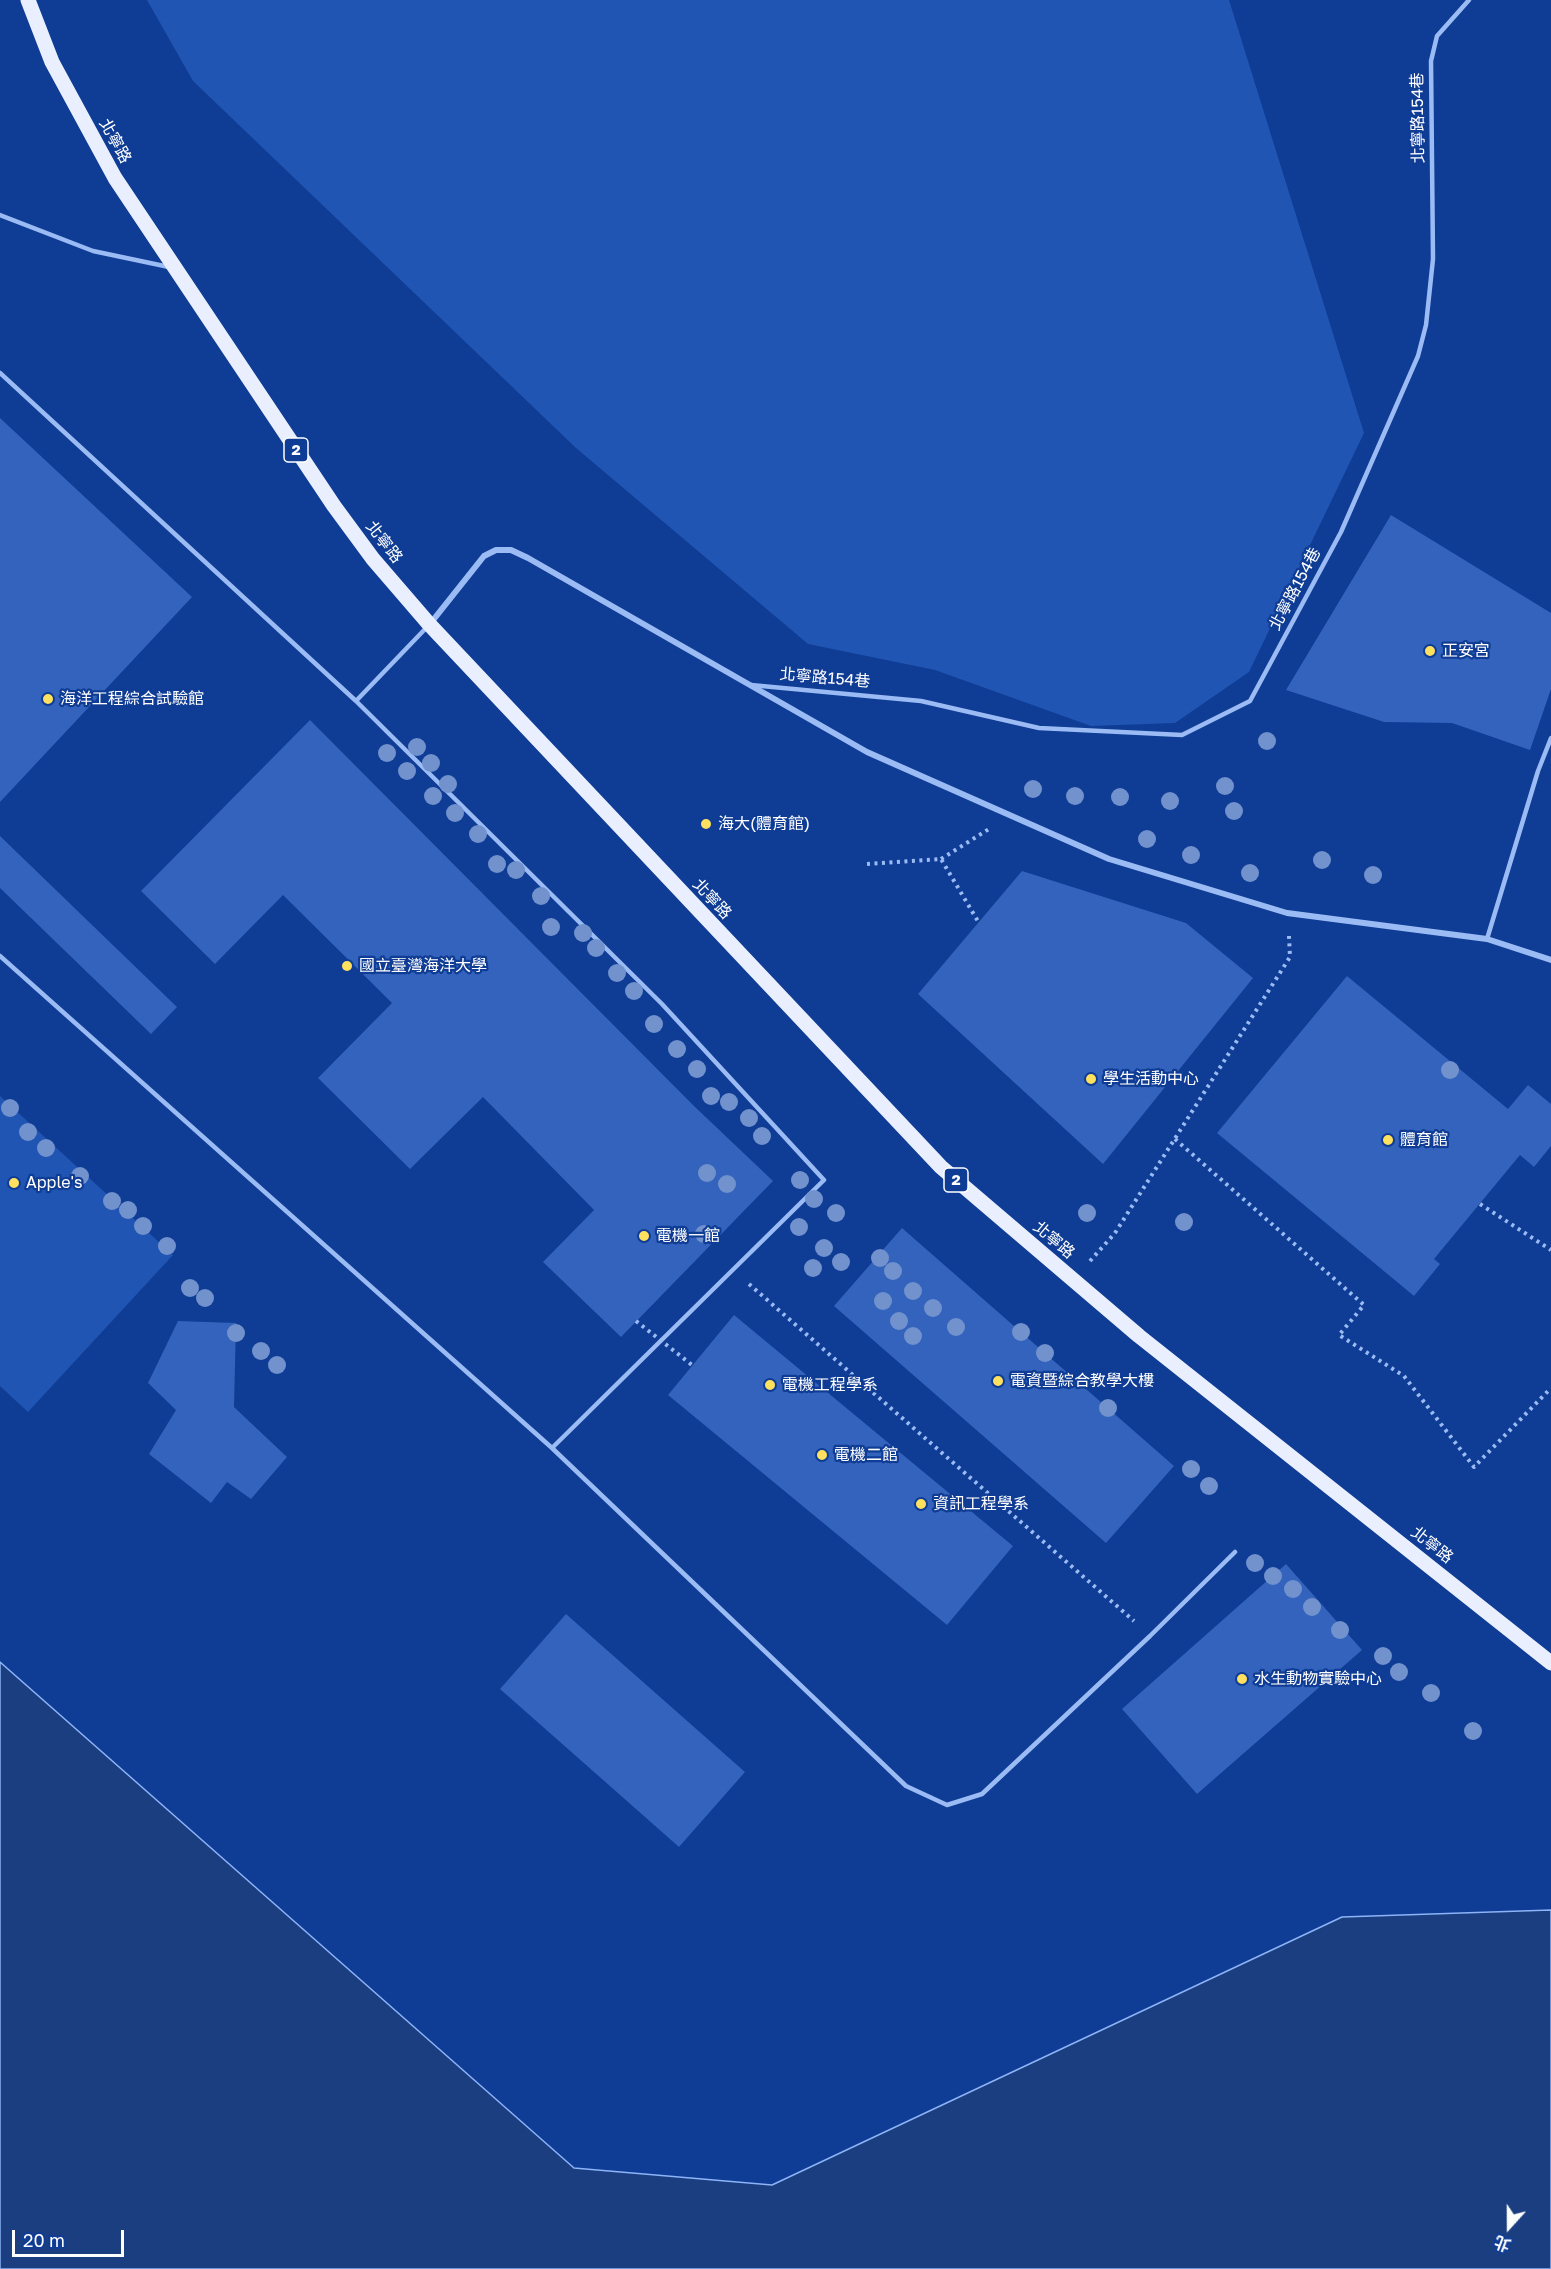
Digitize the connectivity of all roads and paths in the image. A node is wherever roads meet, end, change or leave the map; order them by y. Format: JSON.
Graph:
{"nodes":[{"id":1,"x":28,"y":0,"type":"edge"},
{"id":2,"x":1468,"y":0,"type":"edge"},
{"id":3,"x":0,"y":215,"type":"edge"},
{"id":4,"x":173,"y":267,"type":"junction"},
{"id":5,"x":0,"y":373,"type":"edge"},
{"id":6,"x":429,"y":624,"type":"junction"},
{"id":7,"x":748,"y":685,"type":"junction"},
{"id":8,"x":356,"y":701,"type":"junction"},
{"id":9,"x":1551,"y":738,"type":"edge"},
{"id":10,"x":1010,"y":816,"type":"junction"},
{"id":11,"x":941,"y":859,"type":"junction"},
{"id":12,"x":867,"y":864,"type":"dead end"},
{"id":13,"x":979,"y":923,"type":"dead end"},
{"id":14,"x":1487,"y":939,"type":"junction"},
{"id":15,"x":0,"y":956,"type":"edge"},
{"id":16,"x":1290,"y":957,"type":"dead end"},
{"id":17,"x":1551,"y":960,"type":"edge"},
{"id":18,"x":1175,"y":1138,"type":"junction"},
{"id":19,"x":1480,"y":1204,"type":"dead end"},
{"id":20,"x":1551,"y":1250,"type":"edge"},
{"id":21,"x":732,"y":1270,"type":"junction"},
{"id":22,"x":1074,"y":1280,"type":"junction"},
{"id":23,"x":636,"y":1321,"type":"dead end"},
{"id":24,"x":692,"y":1365,"type":"dead end"},
{"id":25,"x":1551,"y":1388,"type":"edge"},
{"id":26,"x":552,"y":1449,"type":"junction"},
{"id":27,"x":1235,"y":1552,"type":"dead end"},
{"id":28,"x":1150,"y":1636,"type":"junction"},
{"id":29,"x":1551,"y":1663,"type":"edge"}],
"edges":[{"from":1,"to":4,"type":"main road","name":"北寧路","number":"2"},
{"from":2,"to":7,"type":"lane","name":"北寧路154巷"},
{"from":3,"to":4,"type":"lane"},
{"from":4,"to":6,"type":"main road","name":"北寧路","number":"2"},
{"from":5,"to":8,"type":"lane"},
{"from":6,"to":7,"type":"street","name":"北寧路154巷"},
{"from":6,"to":8,"type":"lane"},
{"from":6,"to":22,"type":"main road","name":"北寧路","number":"2"},
{"from":7,"to":10,"type":"street","name":"北寧路154巷"},
{"from":8,"to":21,"type":"lane"},
{"from":9,"to":14,"type":"lane"},
{"from":10,"to":11,"type":"path"},
{"from":10,"to":14,"type":"street","name":"北寧路154巷"},
{"from":11,"to":12,"type":"path"},
{"from":11,"to":13,"type":"path"},
{"from":14,"to":17,"type":"street","name":"北寧路154巷"},
{"from":15,"to":26,"type":"lane"},
{"from":16,"to":18,"type":"path"},
{"from":18,"to":22,"type":"path"},
{"from":18,"to":25,"type":"path"},
{"from":19,"to":20,"type":"path"},
{"from":21,"to":26,"type":"lane"},
{"from":21,"to":28,"type":"path"},
{"from":22,"to":29,"type":"main road","name":"北寧路","number":"2"},
{"from":23,"to":24,"type":"path","bridge":true},
{"from":26,"to":28,"type":"lane"},
{"from":27,"to":28,"type":"lane"}]}
